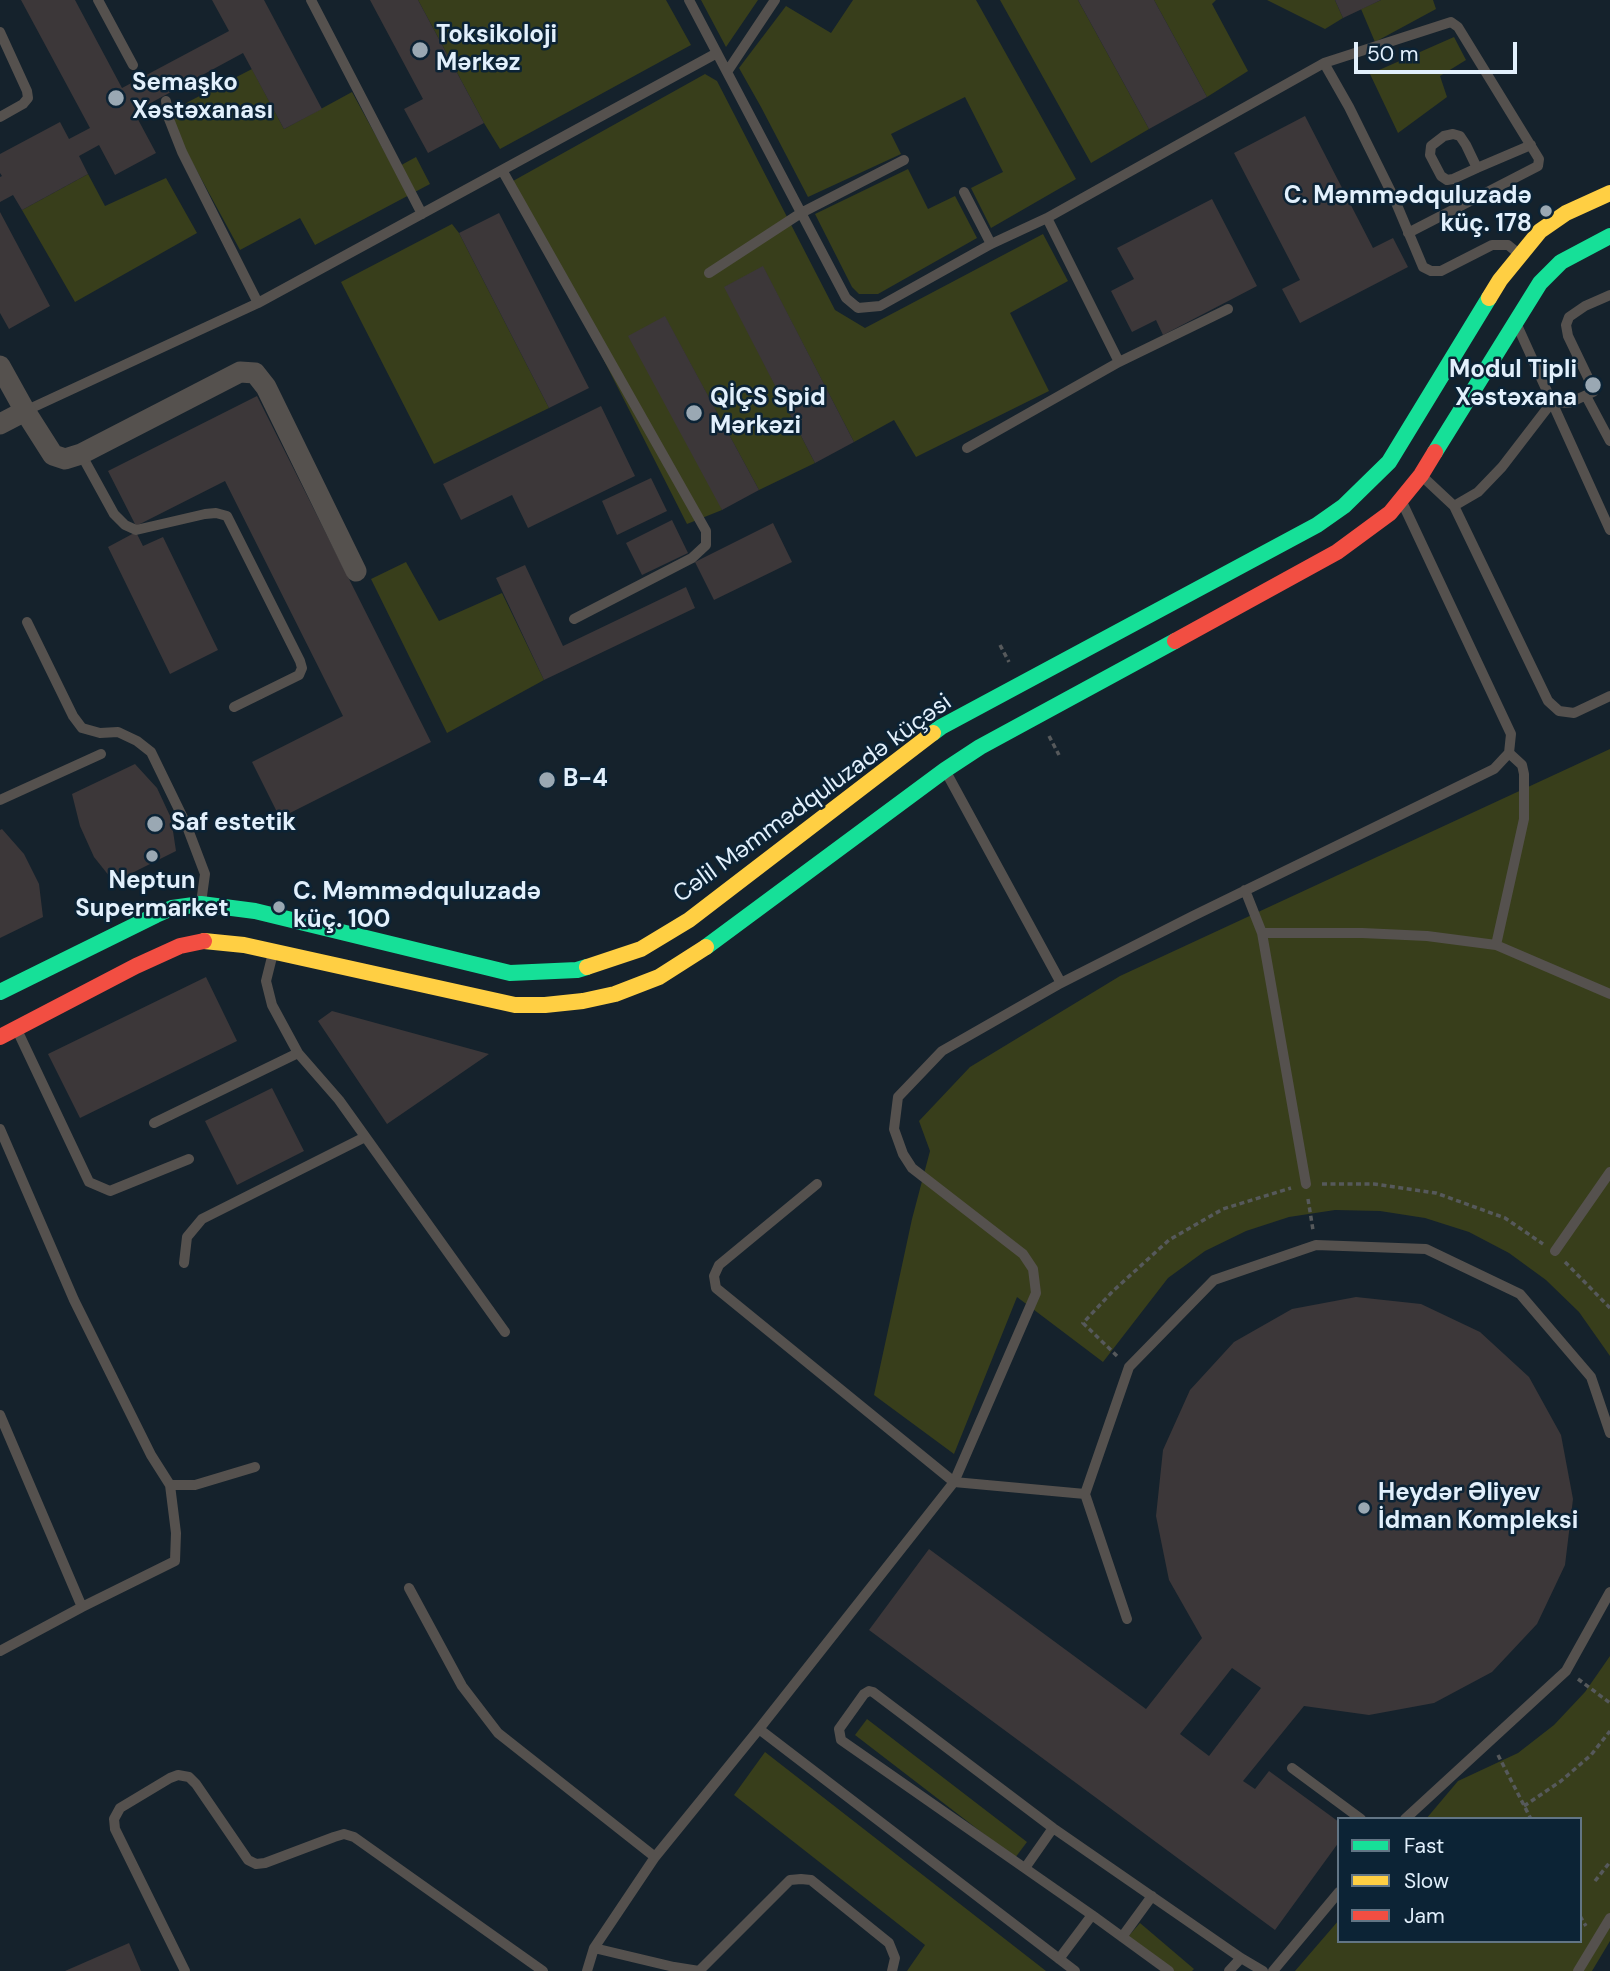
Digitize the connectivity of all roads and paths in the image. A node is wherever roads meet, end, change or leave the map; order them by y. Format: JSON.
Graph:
{"nodes":[{"id":1,"x":98,"y":0,"type":"edge"},
{"id":2,"x":311,"y":0,"type":"edge"},
{"id":3,"x":689,"y":0,"type":"edge"},
{"id":4,"x":775,"y":0,"type":"edge"},
{"id":5,"x":0,"y":32,"type":"edge"},
{"id":6,"x":717,"y":53,"type":"junction"},
{"id":7,"x":1324,"y":63,"type":"junction"},
{"id":8,"x":133,"y":65,"type":"dead end"},
{"id":9,"x":727,"y":72,"type":"junction"},
{"id":10,"x":166,"y":101,"type":"dead end"},
{"id":11,"x":0,"y":117,"type":"edge"},
{"id":12,"x":1531,"y":145,"type":"junction"},
{"id":13,"x":904,"y":160,"type":"dead end"},
{"id":14,"x":1477,"y":168,"type":"junction"},
{"id":15,"x":502,"y":170,"type":"junction"},
{"id":16,"x":964,"y":192,"type":"dead end"},
{"id":17,"x":1610,"y":193,"type":"edge"},
{"id":18,"x":801,"y":213,"type":"junction"},
{"id":19,"x":422,"y":214,"type":"junction"},
{"id":20,"x":1047,"y":218,"type":"junction"},
{"id":21,"x":1408,"y":233,"type":"junction"},
{"id":22,"x":1610,"y":236,"type":"edge"},
{"id":23,"x":991,"y":244,"type":"junction"},
{"id":24,"x":1520,"y":255,"type":"junction"},
{"id":25,"x":709,"y":273,"type":"dead end"},
{"id":26,"x":1610,"y":295,"type":"edge"},
{"id":27,"x":258,"y":303,"type":"junction"},
{"id":28,"x":1228,"y":309,"type":"dead end"},
{"id":29,"x":1502,"y":309,"type":"junction"},
{"id":30,"x":1119,"y":362,"type":"junction"},
{"id":31,"x":0,"y":366,"type":"edge"},
{"id":32,"x":1586,"y":396,"type":"junction"},
{"id":33,"x":1552,"y":402,"type":"junction"},
{"id":34,"x":24,"y":411,"type":"junction"},
{"id":35,"x":0,"y":424,"type":"edge"},
{"id":36,"x":1610,"y":441,"type":"edge"},
{"id":37,"x":967,"y":448,"type":"dead end"},
{"id":38,"x":81,"y":454,"type":"junction"},
{"id":39,"x":1421,"y":475,"type":"junction"},
{"id":40,"x":1388,"y":488,"type":"junction"},
{"id":41,"x":1454,"y":506,"type":"junction"},
{"id":42,"x":1610,"y":530,"type":"edge"},
{"id":43,"x":356,"y":571,"type":"dead end"},
{"id":44,"x":574,"y":619,"type":"dead end"},
{"id":45,"x":27,"y":622,"type":"dead end"},
{"id":46,"x":1610,"y":696,"type":"edge"},
{"id":47,"x":234,"y":707,"type":"dead end"},
{"id":48,"x":1509,"y":752,"type":"junction"},
{"id":49,"x":101,"y":754,"type":"dead end"},
{"id":50,"x":944,"y":770,"type":"junction"},
{"id":51,"x":0,"y":800,"type":"edge"},
{"id":52,"x":1245,"y":890,"type":"junction"},
{"id":53,"x":200,"y":923,"type":"junction"},
{"id":54,"x":1262,"y":933,"type":"junction"},
{"id":55,"x":1496,"y":945,"type":"junction"},
{"id":56,"x":274,"y":951,"type":"junction"},
{"id":57,"x":1061,"y":983,"type":"junction"},
{"id":58,"x":0,"y":992,"type":"edge"},
{"id":59,"x":1610,"y":994,"type":"edge"},
{"id":60,"x":17,"y":1029,"type":"junction"},
{"id":61,"x":0,"y":1037,"type":"edge"},
{"id":62,"x":298,"y":1053,"type":"junction"},
{"id":63,"x":155,"y":1123,"type":"dead end"},
{"id":64,"x":0,"y":1129,"type":"edge"},
{"id":65,"x":365,"y":1137,"type":"junction"},
{"id":66,"x":189,"y":1159,"type":"dead end"},
{"id":67,"x":1610,"y":1172,"type":"edge"},
{"id":68,"x":817,"y":1184,"type":"dead end"},
{"id":69,"x":1306,"y":1184,"type":"joint"},
{"id":70,"x":1316,"y":1245,"type":"junction"},
{"id":71,"x":1555,"y":1251,"type":"dead end"},
{"id":72,"x":184,"y":1263,"type":"dead end"},
{"id":73,"x":1083,"y":1323,"type":"dead end"},
{"id":74,"x":505,"y":1332,"type":"dead end"},
{"id":75,"x":1129,"y":1367,"type":"junction"},
{"id":76,"x":0,"y":1415,"type":"edge"},
{"id":77,"x":1610,"y":1433,"type":"edge"},
{"id":78,"x":255,"y":1467,"type":"dead end"},
{"id":79,"x":954,"y":1482,"type":"junction"},
{"id":80,"x":170,"y":1485,"type":"junction"},
{"id":81,"x":1084,"y":1494,"type":"junction"},
{"id":82,"x":409,"y":1588,"type":"dead end"},
{"id":83,"x":1610,"y":1592,"type":"edge"},
{"id":84,"x":82,"y":1607,"type":"junction"},
{"id":85,"x":1127,"y":1619,"type":"dead end"},
{"id":86,"x":0,"y":1651,"type":"edge"},
{"id":87,"x":1566,"y":1671,"type":"junction"},
{"id":88,"x":1610,"y":1703,"type":"edge"},
{"id":89,"x":759,"y":1729,"type":"junction"},
{"id":90,"x":1610,"y":1731,"type":"edge"},
{"id":91,"x":1490,"y":1740,"type":"junction"},
{"id":92,"x":1292,"y":1768,"type":"dead end"},
{"id":93,"x":1524,"y":1806,"type":"junction"},
{"id":94,"x":1358,"y":1817,"type":"edge"},
{"id":95,"x":1407,"y":1817,"type":"edge"},
{"id":96,"x":1530,"y":1817,"type":"edge"},
{"id":97,"x":1054,"y":1828,"type":"junction"},
{"id":98,"x":655,"y":1857,"type":"junction"},
{"id":99,"x":1610,"y":1862,"type":"edge"},
{"id":100,"x":1025,"y":1868,"type":"junction"},
{"id":101,"x":1595,"y":1881,"type":"dead end"},
{"id":102,"x":1337,"y":1894,"type":"edge"},
{"id":103,"x":1152,"y":1896,"type":"junction"},
{"id":104,"x":1092,"y":1915,"type":"junction"},
{"id":105,"x":1610,"y":1918,"type":"edge"},
{"id":106,"x":1122,"y":1937,"type":"junction"},
{"id":107,"x":594,"y":1948,"type":"junction"},
{"id":108,"x":1241,"y":1958,"type":"junction"},
{"id":109,"x":1059,"y":1959,"type":"junction"},
{"id":110,"x":185,"y":1971,"type":"edge"},
{"id":111,"x":543,"y":1971,"type":"edge"},
{"id":112,"x":586,"y":1971,"type":"edge"},
{"id":113,"x":892,"y":1971,"type":"edge"},
{"id":114,"x":1075,"y":1971,"type":"edge"},
{"id":115,"x":1169,"y":1971,"type":"edge"},
{"id":116,"x":1229,"y":1971,"type":"edge"},
{"id":117,"x":1263,"y":1971,"type":"edge"},
{"id":118,"x":1273,"y":1971,"type":"edge"},
{"id":119,"x":1578,"y":1971,"type":"edge"}],
"edges":[{"from":1,"to":8,"type":"lane"},
{"from":2,"to":19,"type":"lane"},
{"from":3,"to":6,"type":"lane"},
{"from":4,"to":9,"type":"lane"},
{"from":5,"to":11,"type":"lane"},
{"from":6,"to":9,"type":"lane"},
{"from":6,"to":15,"type":"lane"},
{"from":7,"to":12,"type":"lane"},
{"from":7,"to":20,"type":"lane"},
{"from":7,"to":21,"type":"lane"},
{"from":9,"to":18,"type":"lane"},
{"from":10,"to":27,"type":"lane"},
{"from":12,"to":14,"type":"lane"},
{"from":12,"to":21,"type":"lane"},
{"from":13,"to":18,"type":"lane"},
{"from":14,"to":14,"type":"lane"},
{"from":15,"to":19,"type":"lane"},
{"from":15,"to":44,"type":"lane"},
{"from":16,"to":23,"type":"lane"},
{"from":17,"to":24,"type":"main road","name":"Cəlil Məmmədquluzadə küçəsi"},
{"from":18,"to":23,"type":"lane"},
{"from":18,"to":25,"type":"lane"},
{"from":19,"to":27,"type":"lane"},
{"from":20,"to":23,"type":"lane"},
{"from":20,"to":30,"type":"lane"},
{"from":21,"to":24,"type":"lane"},
{"from":22,"to":29,"type":"main road","name":"Cəlil Məmmədquluzadə küçəsi"},
{"from":24,"to":29,"type":"main road","name":"Cəlil Məmmədquluzadə küçəsi"},
{"from":26,"to":32,"type":"lane"},
{"from":27,"to":34,"type":"lane"},
{"from":28,"to":30,"type":"lane"},
{"from":29,"to":33,"type":"lane"},
{"from":29,"to":39,"type":"main road","name":"Cəlil Məmmədquluzadə küçəsi"},
{"from":29,"to":40,"type":"main road","name":"Cəlil Məmmədquluzadə küçəsi"},
{"from":30,"to":37,"type":"lane"},
{"from":31,"to":34,"type":"street"},
{"from":32,"to":33,"type":"lane"},
{"from":32,"to":36,"type":"lane"},
{"from":33,"to":41,"type":"lane"},
{"from":33,"to":42,"type":"lane"},
{"from":34,"to":35,"type":"street"},
{"from":34,"to":38,"type":"street"},
{"from":38,"to":43,"type":"street"},
{"from":38,"to":47,"type":"lane"},
{"from":39,"to":40,"type":"main road","name":"Cəlil Məmmədquluzadə küçəsi"},
{"from":39,"to":41,"type":"lane"},
{"from":40,"to":48,"type":"lane"},
{"from":40,"to":50,"type":"main road","name":"Cəlil Məmmədquluzadə küçəsi"},
{"from":40,"to":53,"type":"main road","name":"Cəlil Məmmədquluzadə küçəsi"},
{"from":41,"to":46,"type":"lane"},
{"from":45,"to":53,"type":"lane"},
{"from":48,"to":52,"type":"lane"},
{"from":48,"to":55,"type":"lane"},
{"from":49,"to":51,"type":"lane"},
{"from":50,"to":56,"type":"main road","name":"Cəlil Məmmədquluzadə küçəsi"},
{"from":50,"to":57,"type":"lane"},
{"from":52,"to":54,"type":"lane"},
{"from":52,"to":57,"type":"lane"},
{"from":53,"to":56,"type":"main road","name":"Cəlil Məmmədquluzadə küçəsi"},
{"from":53,"to":58,"type":"main road","name":"Cəlil Məmmədquluzadə küçəsi"},
{"from":53,"to":60,"type":"main road","name":"Cəlil Məmmədquluzadə küçəsi"},
{"from":54,"to":55,"type":"lane"},
{"from":54,"to":69,"type":"lane"},
{"from":55,"to":59,"type":"lane"},
{"from":56,"to":62,"type":"lane"},
{"from":57,"to":79,"type":"lane"},
{"from":60,"to":61,"type":"main road","name":"Cəlil Məmmədquluzadə küçəsi"},
{"from":60,"to":66,"type":"lane"},
{"from":62,"to":63,"type":"lane"},
{"from":62,"to":65,"type":"lane"},
{"from":64,"to":80,"type":"lane"},
{"from":65,"to":72,"type":"lane"},
{"from":65,"to":74,"type":"lane"},
{"from":67,"to":71,"type":"lane"},
{"from":68,"to":79,"type":"lane"},
{"from":69,"to":70,"type":"path"},
{"from":70,"to":75,"type":"lane"},
{"from":70,"to":77,"type":"lane"},
{"from":73,"to":75,"type":"path"},
{"from":75,"to":81,"type":"lane"},
{"from":76,"to":84,"type":"lane"},
{"from":78,"to":80,"type":"lane"},
{"from":79,"to":81,"type":"lane"},
{"from":79,"to":89,"type":"lane"},
{"from":80,"to":84,"type":"lane"},
{"from":81,"to":85,"type":"lane"},
{"from":82,"to":98,"type":"lane"},
{"from":83,"to":87,"type":"lane"},
{"from":84,"to":86,"type":"lane"},
{"from":87,"to":88,"type":"path"},
{"from":87,"to":91,"type":"lane"},
{"from":89,"to":98,"type":"lane"},
{"from":89,"to":109,"type":"lane"},
{"from":90,"to":93,"type":"path"},
{"from":91,"to":93,"type":"path"},
{"from":91,"to":95,"type":"lane"},
{"from":92,"to":94,"type":"lane"},
{"from":93,"to":96,"type":"path"},
{"from":97,"to":100,"type":"lane"},
{"from":97,"to":100,"type":"lane"},
{"from":97,"to":103,"type":"lane"},
{"from":98,"to":107,"type":"lane"},
{"from":99,"to":101,"type":"path"},
{"from":100,"to":104,"type":"lane"},
{"from":102,"to":118,"type":"lane"},
{"from":103,"to":106,"type":"lane"},
{"from":103,"to":108,"type":"lane"},
{"from":104,"to":106,"type":"lane"},
{"from":104,"to":109,"type":"lane"},
{"from":105,"to":119,"type":"lane"},
{"from":106,"to":115,"type":"lane"},
{"from":107,"to":112,"type":"lane"},
{"from":107,"to":113,"type":"lane"},
{"from":108,"to":116,"type":"lane"},
{"from":108,"to":117,"type":"lane"},
{"from":109,"to":114,"type":"lane"},
{"from":110,"to":111,"type":"lane"}]}
